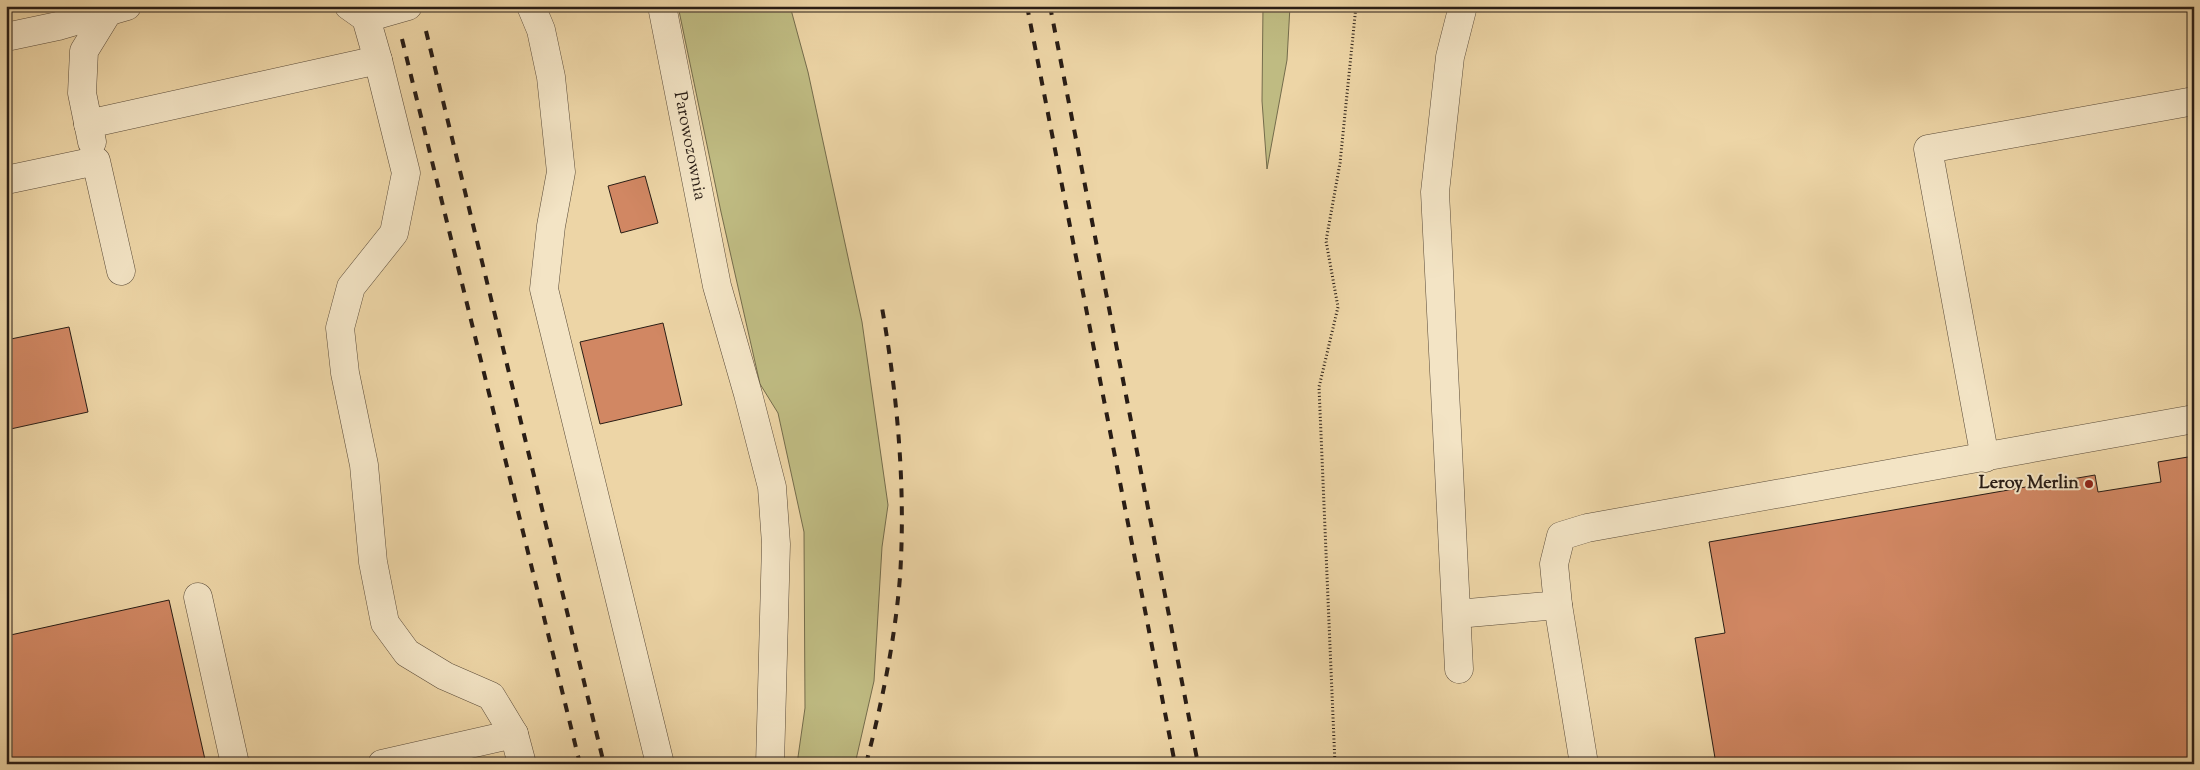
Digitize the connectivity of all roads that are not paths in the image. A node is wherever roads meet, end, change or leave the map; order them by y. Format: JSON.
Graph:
{"nodes":[{"id":1,"x":408,"y":6,"type":"edge"},
{"id":2,"x":531,"y":6,"type":"edge"},
{"id":3,"x":662,"y":6,"type":"edge"},
{"id":4,"x":1463,"y":6,"type":"edge"},
{"id":5,"x":118,"y":9,"type":"edge"},
{"id":6,"x":357,"y":12,"type":"edge"},
{"id":7,"x":6,"y":36,"type":"edge"},
{"id":8,"x":378,"y":60,"type":"junction"},
{"id":9,"x":2194,"y":101,"type":"edge"},
{"id":10,"x":88,"y":124,"type":"junction"},
{"id":11,"x":96,"y":161,"type":"junction"},
{"id":12,"x":6,"y":180,"type":"edge"},
{"id":13,"x":121,"y":270,"type":"dead end"},
{"id":14,"x":2194,"y":419,"type":"edge"},
{"id":15,"x":1985,"y":458,"type":"junction"},
{"id":16,"x":198,"y":597,"type":"dead end"},
{"id":17,"x":1558,"y":605,"type":"junction"},
{"id":18,"x":1458,"y":614,"type":"junction"},
{"id":19,"x":1459,"y":668,"type":"dead end"},
{"id":20,"x":514,"y":734,"type":"junction"},
{"id":21,"x":235,"y":764,"type":"edge"},
{"id":22,"x":382,"y":764,"type":"edge"},
{"id":23,"x":522,"y":764,"type":"edge"},
{"id":24,"x":660,"y":764,"type":"edge"},
{"id":25,"x":770,"y":764,"type":"edge"},
{"id":26,"x":1584,"y":764,"type":"edge"}],
"edges":[{"from":1,"to":6,"type":"street"},
{"from":2,"to":24,"type":"street"},
{"from":3,"to":25,"type":"street","name":"Parowozownia"},
{"from":4,"to":18,"type":"street"},
{"from":5,"to":7,"type":"street"},
{"from":5,"to":10,"type":"street"},
{"from":6,"to":8,"type":"street"},
{"from":8,"to":10,"type":"street"},
{"from":8,"to":20,"type":"street"},
{"from":9,"to":15,"type":"street"},
{"from":10,"to":11,"type":"street"},
{"from":11,"to":12,"type":"street"},
{"from":11,"to":13,"type":"street"},
{"from":14,"to":15,"type":"street"},
{"from":15,"to":17,"type":"street"},
{"from":16,"to":21,"type":"street"},
{"from":17,"to":18,"type":"street"},
{"from":17,"to":26,"type":"street"},
{"from":18,"to":19,"type":"street"},
{"from":20,"to":22,"type":"street"},
{"from":20,"to":23,"type":"street"}]}
